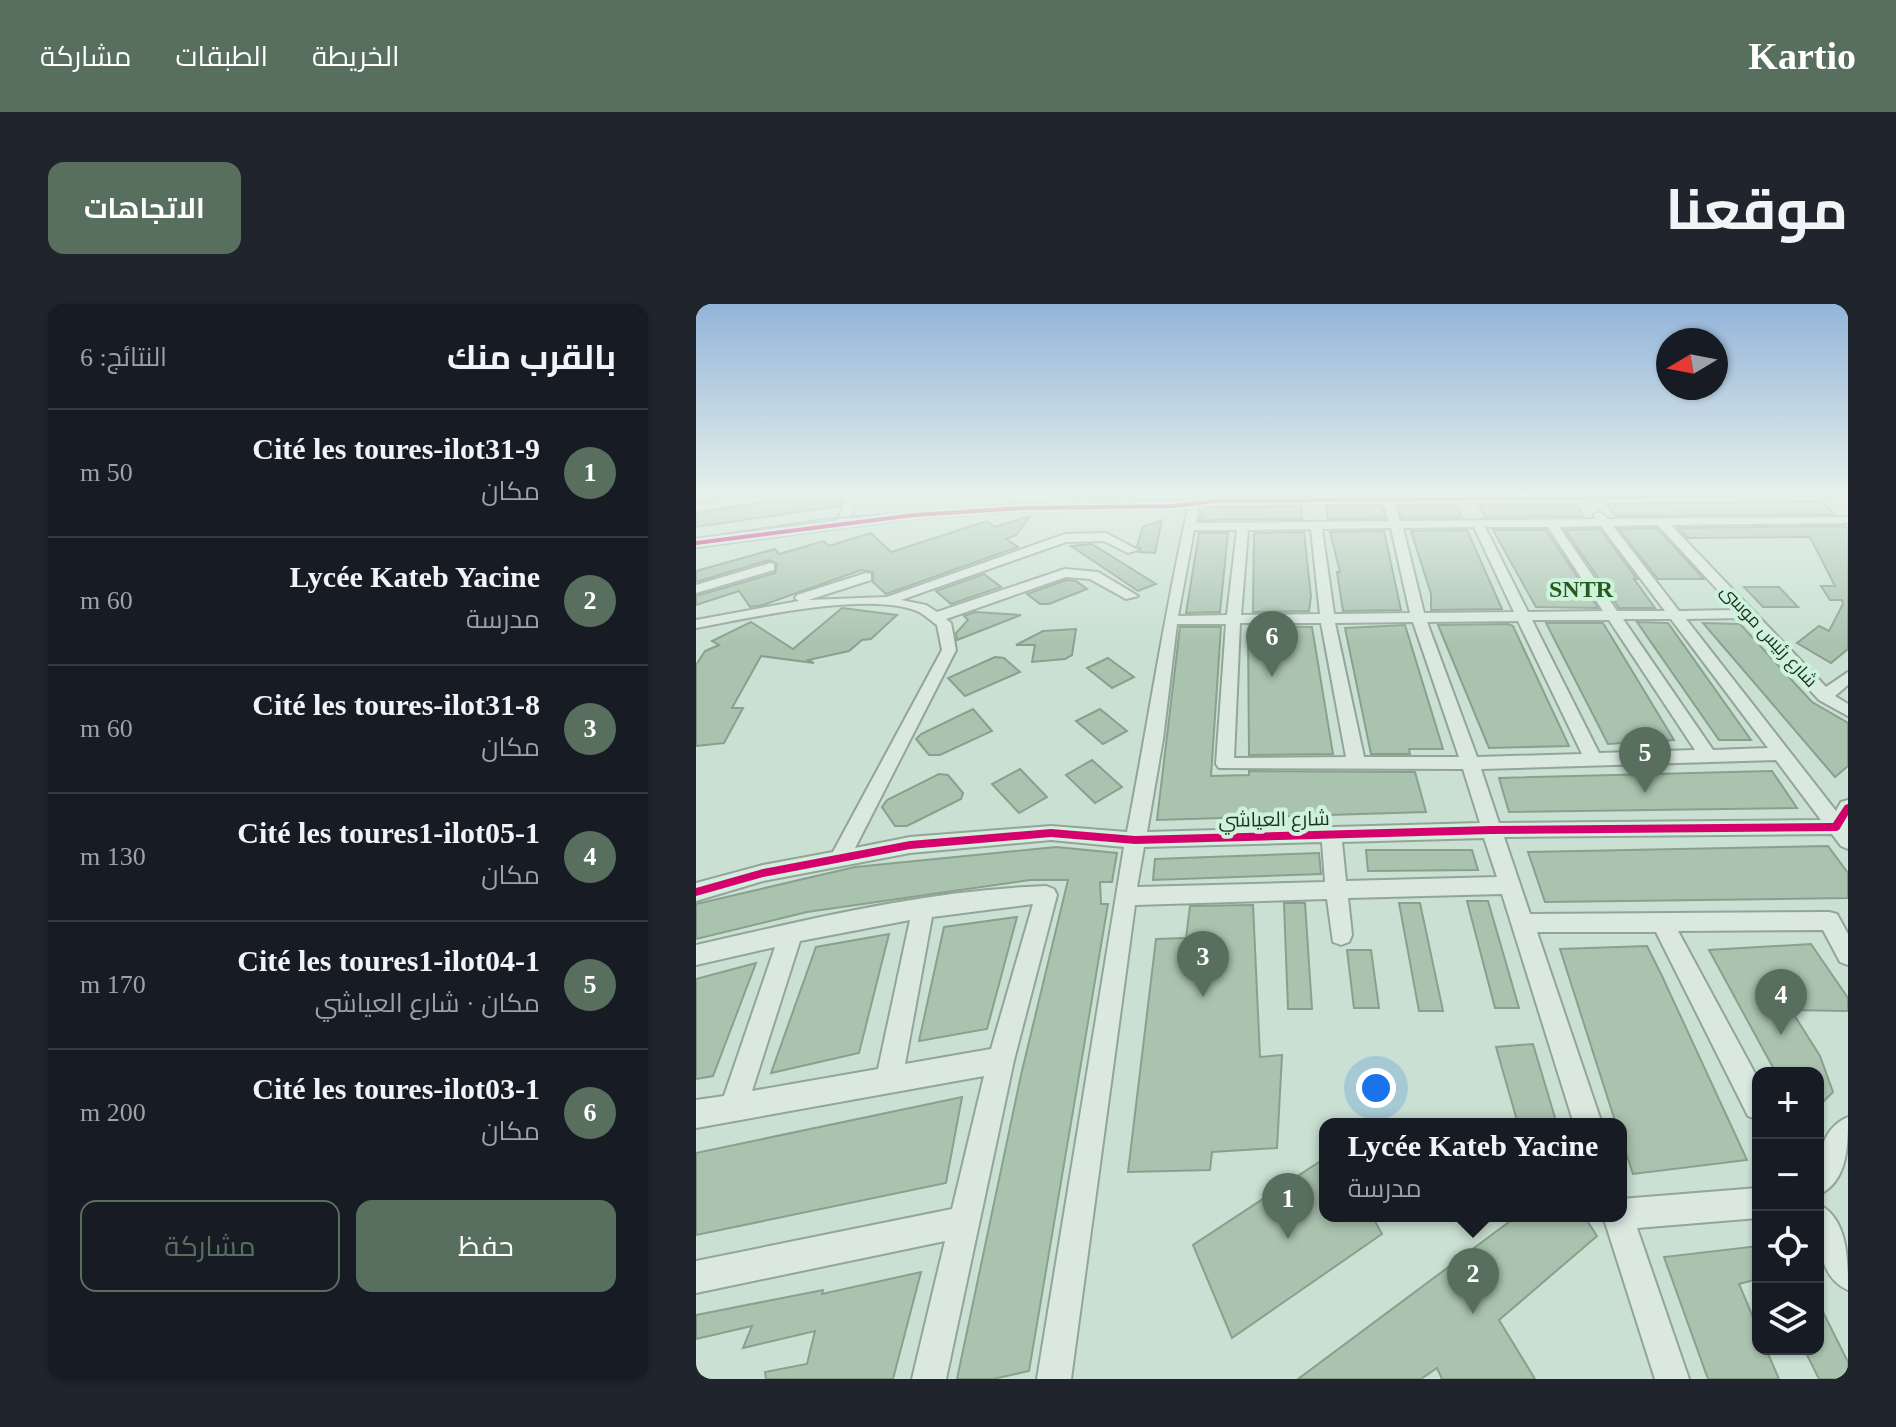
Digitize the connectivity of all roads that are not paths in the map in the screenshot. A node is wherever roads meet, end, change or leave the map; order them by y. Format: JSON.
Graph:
{"nodes":[{"id":1,"x":1047,"y":544,"type":"edge"},
{"id":2,"x":1120,"y":544,"type":"edge"},
{"id":3,"x":1185,"y":544,"type":"edge"},
{"id":4,"x":1241,"y":544,"type":"edge"},
{"id":5,"x":1318,"y":544,"type":"edge"},
{"id":6,"x":1401,"y":544,"type":"edge"},
{"id":7,"x":1488,"y":544,"type":"edge"},
{"id":8,"x":1565,"y":544,"type":"edge"},
{"id":9,"x":1620,"y":544,"type":"edge"},
{"id":10,"x":1682,"y":544,"type":"edge"},
{"id":11,"x":1132,"y":550,"type":"dead end"},
{"id":12,"x":770,"y":567,"type":"dead end"},
{"id":13,"x":866,"y":577,"type":"dead end"},
{"id":14,"x":696,"y":589,"type":"edge"},
{"id":15,"x":1131,"y":596,"type":"dead end"},
{"id":16,"x":889,"y":599,"type":"junction"},
{"id":17,"x":1748,"y":614,"type":"junction"},
{"id":18,"x":750,"y":615,"type":"junction"},
{"id":19,"x":1675,"y":615,"type":"junction"},
{"id":20,"x":1418,"y":616,"type":"junction"},
{"id":21,"x":1614,"y":616,"type":"junction"},
{"id":22,"x":937,"y":617,"type":"junction"},
{"id":23,"x":1327,"y":617,"type":"junction"},
{"id":24,"x":1526,"y":618,"type":"junction"},
{"id":25,"x":1170,"y":620,"type":"junction"},
{"id":26,"x":1233,"y":620,"type":"junction"},
{"id":27,"x":696,"y":624,"type":"edge"},
{"id":28,"x":1848,"y":677,"type":"edge"},
{"id":29,"x":1825,"y":696,"type":"junction"},
{"id":30,"x":1848,"y":711,"type":"edge"},
{"id":31,"x":1782,"y":754,"type":"junction"},
{"id":32,"x":1709,"y":758,"type":"junction"},
{"id":33,"x":1594,"y":760,"type":"junction"},
{"id":34,"x":1356,"y":763,"type":"junction"},
{"id":35,"x":1470,"y":763,"type":"junction"},
{"id":36,"x":1848,"y":807,"type":"edge"},
{"id":37,"x":1491,"y":830,"type":"junction"},
{"id":38,"x":1842,"y":834,"type":"edge"},
{"id":39,"x":1331,"y":836,"type":"junction"},
{"id":40,"x":1135,"y":840,"type":"junction"},
{"id":41,"x":839,"y":859,"type":"junction"},
{"id":42,"x":1509,"y":885,"type":"junction"},
{"id":43,"x":1336,"y":889,"type":"junction"},
{"id":44,"x":696,"y":892,"type":"edge"},
{"id":45,"x":1125,"y":896,"type":"junction"},
{"id":46,"x":923,"y":909,"type":"junction"},
{"id":47,"x":1838,"y":921,"type":"edge"},
{"id":48,"x":1662,"y":922,"type":"junction"},
{"id":49,"x":1520,"y":923,"type":"junction"},
{"id":50,"x":792,"y":931,"type":"junction"},
{"id":51,"x":1341,"y":935,"type":"dead end"},
{"id":52,"x":696,"y":955,"type":"edge"},
{"id":53,"x":1848,"y":955,"type":"edge"},
{"id":54,"x":1001,"y":1060,"type":"junction"},
{"id":55,"x":889,"y":1079,"type":"junction"},
{"id":56,"x":1752,"y":1094,"type":"edge"},
{"id":57,"x":733,"y":1108,"type":"junction"},
{"id":58,"x":696,"y":1114,"type":"edge"},
{"id":59,"x":1586,"y":1118,"type":"edge"},
{"id":60,"x":1848,"y":1131,"type":"edge"},
{"id":61,"x":1824,"y":1170,"type":"edge"},
{"id":62,"x":1752,"y":1204,"type":"edge"},
{"id":63,"x":1627,"y":1214,"type":"edge"},
{"id":64,"x":964,"y":1222,"type":"junction"},
{"id":65,"x":1622,"y":1222,"type":"edge"},
{"id":66,"x":1824,"y":1230,"type":"edge"},
{"id":67,"x":1848,"y":1274,"type":"edge"},
{"id":68,"x":696,"y":1277,"type":"edge"},
{"id":69,"x":929,"y":1379,"type":"edge"},
{"id":70,"x":1054,"y":1379,"type":"edge"},
{"id":71,"x":1672,"y":1379,"type":"edge"}],
"edges":[{"from":1,"to":16,"type":"street"},
{"from":2,"to":11,"type":"street"},
{"from":3,"to":25,"type":"street"},
{"from":4,"to":26,"type":"street"},
{"from":5,"to":23,"type":"street"},
{"from":6,"to":20,"type":"street"},
{"from":7,"to":24,"type":"street"},
{"from":8,"to":21,"type":"street"},
{"from":9,"to":19,"type":"street"},
{"from":10,"to":17,"type":"street","name":"شارع رئيس موسى"},
{"from":12,"to":14,"type":"street"},
{"from":13,"to":18,"type":"street"},
{"from":15,"to":22,"type":"street"},
{"from":16,"to":18,"type":"street"},
{"from":16,"to":22,"type":"street"},
{"from":17,"to":19,"type":"street"},
{"from":17,"to":29,"type":"street","name":"شارع رئيس موسى"},
{"from":18,"to":27,"type":"street"},
{"from":19,"to":21,"type":"street"},
{"from":19,"to":31,"type":"street"},
{"from":20,"to":23,"type":"street"},
{"from":20,"to":24,"type":"street"},
{"from":20,"to":35,"type":"street"},
{"from":21,"to":24,"type":"street"},
{"from":21,"to":32,"type":"street"},
{"from":22,"to":41,"type":"street"},
{"from":23,"to":26,"type":"street"},
{"from":23,"to":34,"type":"street"},
{"from":24,"to":33,"type":"street"},
{"from":25,"to":26,"type":"street"},
{"from":25,"to":40,"type":"street"},
{"from":26,"to":34,"type":"street"},
{"from":28,"to":29,"type":"street"},
{"from":29,"to":30,"type":"street","name":"شارع رئيس موسى"},
{"from":31,"to":32,"type":"street"},
{"from":31,"to":38,"type":"street"},
{"from":32,"to":33,"type":"street"},
{"from":33,"to":35,"type":"street"},
{"from":34,"to":35,"type":"street"},
{"from":35,"to":37,"type":"street"},
{"from":36,"to":38,"type":"street"},
{"from":37,"to":38,"type":"street","name":"شارع العياشي"},
{"from":37,"to":39,"type":"street","name":"شارع العياشي"},
{"from":37,"to":42,"type":"street"},
{"from":39,"to":40,"type":"street","name":"شارع العياشي"},
{"from":39,"to":43,"type":"street"},
{"from":40,"to":41,"type":"street","name":"شارع العياشي"},
{"from":40,"to":45,"type":"street"},
{"from":41,"to":44,"type":"street","name":"شارع العياشي"},
{"from":42,"to":43,"type":"street"},
{"from":42,"to":49,"type":"street"},
{"from":43,"to":45,"type":"street"},
{"from":43,"to":51,"type":"street"},
{"from":45,"to":70,"type":"street"},
{"from":46,"to":50,"type":"street"},
{"from":46,"to":54,"type":"street"},
{"from":46,"to":55,"type":"street"},
{"from":47,"to":48,"type":"street"},
{"from":47,"to":53,"type":"street"},
{"from":48,"to":49,"type":"street"},
{"from":48,"to":56,"type":"street"},
{"from":49,"to":59,"type":"street"},
{"from":50,"to":52,"type":"street"},
{"from":50,"to":57,"type":"street"},
{"from":54,"to":55,"type":"street"},
{"from":54,"to":64,"type":"street"},
{"from":55,"to":57,"type":"street"},
{"from":57,"to":58,"type":"street"},
{"from":60,"to":61,"type":"street"},
{"from":62,"to":63,"type":"street"},
{"from":64,"to":68,"type":"street"},
{"from":64,"to":69,"type":"street"},
{"from":65,"to":71,"type":"street"},
{"from":66,"to":67,"type":"street"}]}
